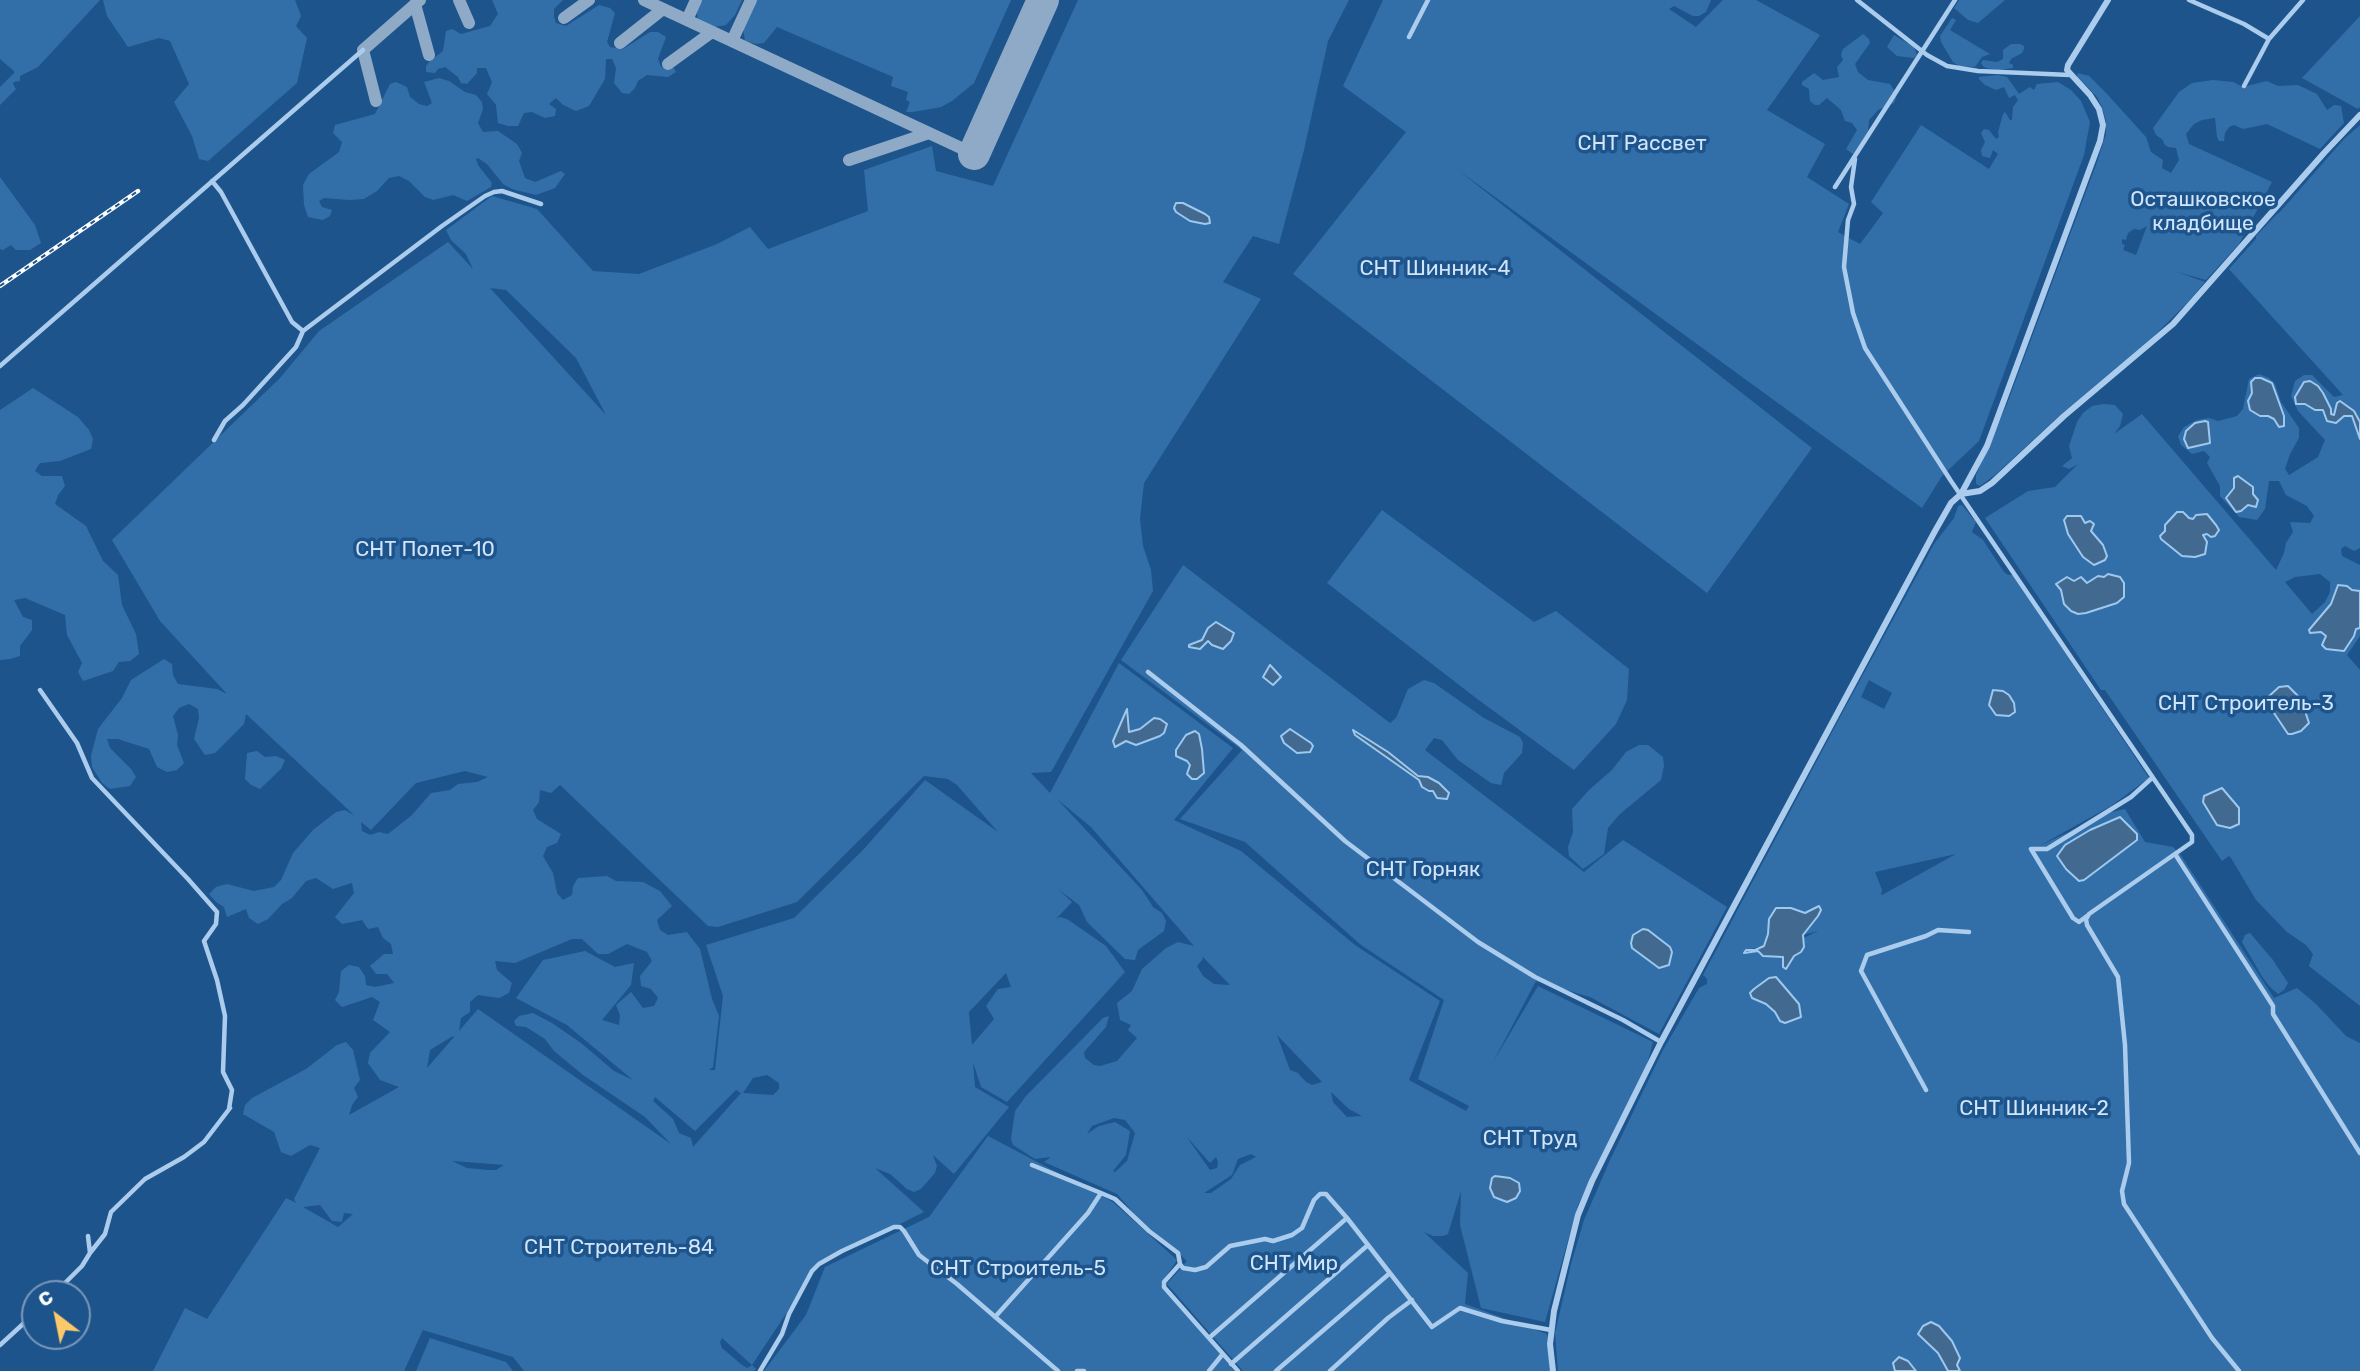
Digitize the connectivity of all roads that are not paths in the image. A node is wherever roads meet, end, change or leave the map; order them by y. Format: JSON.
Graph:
{"nodes":[{"id":1,"x":1428,"y":0,"type":"edge"},
{"id":2,"x":1857,"y":0,"type":"edge"},
{"id":3,"x":1955,"y":0,"type":"edge"},
{"id":4,"x":2108,"y":0,"type":"edge"},
{"id":5,"x":2189,"y":0,"type":"edge"},
{"id":6,"x":2303,"y":0,"type":"edge"},
{"id":7,"x":1409,"y":37,"type":"dead end"},
{"id":8,"x":2269,"y":39,"type":"junction"},
{"id":9,"x":363,"y":50,"type":"dead end"},
{"id":10,"x":1922,"y":51,"type":"junction"},
{"id":11,"x":2070,"y":75,"type":"junction"},
{"id":12,"x":2244,"y":86,"type":"dead end"},
{"id":13,"x":2360,"y":115,"type":"edge"},
{"id":14,"x":1855,"y":159,"type":"junction"},
{"id":15,"x":1841,"y":179,"type":"junction"},
{"id":16,"x":212,"y":181,"type":"junction"},
{"id":17,"x":1835,"y":187,"type":"dead end"},
{"id":18,"x":1852,"y":195,"type":"junction"},
{"id":19,"x":541,"y":204,"type":"dead end"},
{"id":20,"x":303,"y":331,"type":"junction"},
{"id":21,"x":0,"y":366,"type":"edge"},
{"id":22,"x":214,"y":440,"type":"dead end"},
{"id":23,"x":1961,"y":494,"type":"junction"},
{"id":24,"x":1149,"y":672,"type":"dead end"},
{"id":25,"x":40,"y":690,"type":"dead end"},
{"id":26,"x":2152,"y":778,"type":"junction"},
{"id":27,"x":2175,"y":854,"type":"junction"},
{"id":28,"x":2089,"y":914,"type":"junction"},
{"id":29,"x":1969,"y":932,"type":"dead end"},
{"id":30,"x":1661,"y":1042,"type":"junction"},
{"id":31,"x":1926,"y":1090,"type":"dead end"},
{"id":32,"x":2360,"y":1153,"type":"edge"},
{"id":33,"x":1032,"y":1166,"type":"dead end"},
{"id":34,"x":1101,"y":1194,"type":"junction"},
{"id":35,"x":1347,"y":1218,"type":"junction"},
{"id":36,"x":88,"y":1236,"type":"dead end"},
{"id":37,"x":1368,"y":1245,"type":"junction"},
{"id":38,"x":90,"y":1253,"type":"junction"},
{"id":39,"x":1180,"y":1264,"type":"junction"},
{"id":40,"x":1390,"y":1273,"type":"junction"},
{"id":41,"x":68,"y":1280,"type":"edge"},
{"id":42,"x":1412,"y":1300,"type":"junction"},
{"id":43,"x":995,"y":1317,"type":"junction"},
{"id":44,"x":21,"y":1325,"type":"edge"},
{"id":45,"x":1551,"y":1330,"type":"junction"},
{"id":46,"x":1209,"y":1338,"type":"junction"},
{"id":47,"x":0,"y":1345,"type":"edge"},
{"id":48,"x":1222,"y":1355,"type":"junction"},
{"id":49,"x":1231,"y":1364,"type":"junction"},
{"id":50,"x":760,"y":1371,"type":"edge"},
{"id":51,"x":1058,"y":1371,"type":"edge"},
{"id":52,"x":1077,"y":1371,"type":"edge"},
{"id":53,"x":1084,"y":1371,"type":"edge"},
{"id":54,"x":1209,"y":1371,"type":"edge"},
{"id":55,"x":1238,"y":1371,"type":"edge"},
{"id":56,"x":1276,"y":1371,"type":"edge"},
{"id":57,"x":1330,"y":1371,"type":"edge"},
{"id":58,"x":1553,"y":1371,"type":"edge"},
{"id":59,"x":2239,"y":1371,"type":"edge"}],
"edges":[{"from":1,"to":7,"type":"street"},
{"from":2,"to":10,"type":"street"},
{"from":3,"to":10,"type":"street"},
{"from":4,"to":11,"type":"street"},
{"from":5,"to":8,"type":"street"},
{"from":6,"to":8,"type":"street"},
{"from":8,"to":12,"type":"street"},
{"from":9,"to":16,"type":"street"},
{"from":10,"to":11,"type":"street"},
{"from":10,"to":14,"type":"street"},
{"from":11,"to":23,"type":"street"},
{"from":13,"to":23,"type":"street"},
{"from":14,"to":15,"type":"street"},
{"from":14,"to":18,"type":"street"},
{"from":15,"to":17,"type":"street"},
{"from":15,"to":18,"type":"street"},
{"from":16,"to":20,"type":"street"},
{"from":16,"to":21,"type":"street"},
{"from":18,"to":23,"type":"street"},
{"from":19,"to":20,"type":"street"},
{"from":20,"to":22,"type":"street"},
{"from":23,"to":26,"type":"street"},
{"from":23,"to":30,"type":"street"},
{"from":24,"to":30,"type":"street"},
{"from":25,"to":38,"type":"street"},
{"from":26,"to":27,"type":"street"},
{"from":26,"to":28,"type":"street"},
{"from":27,"to":28,"type":"street"},
{"from":27,"to":32,"type":"street"},
{"from":28,"to":59,"type":"street"},
{"from":29,"to":31,"type":"street"},
{"from":30,"to":45,"type":"street"},
{"from":33,"to":34,"type":"street"},
{"from":34,"to":39,"type":"street"},
{"from":34,"to":43,"type":"street"},
{"from":35,"to":37,"type":"street"},
{"from":35,"to":39,"type":"street"},
{"from":35,"to":46,"type":"street"},
{"from":36,"to":38,"type":"street"},
{"from":37,"to":40,"type":"street"},
{"from":37,"to":49,"type":"street"},
{"from":38,"to":41,"type":"street"},
{"from":39,"to":46,"type":"street"},
{"from":40,"to":42,"type":"street"},
{"from":40,"to":56,"type":"street"},
{"from":42,"to":45,"type":"street"},
{"from":42,"to":57,"type":"street"},
{"from":43,"to":50,"type":"street"},
{"from":43,"to":51,"type":"street"},
{"from":44,"to":47,"type":"street"},
{"from":45,"to":58,"type":"street"},
{"from":46,"to":48,"type":"street"},
{"from":48,"to":49,"type":"street"},
{"from":48,"to":54,"type":"street"},
{"from":49,"to":55,"type":"street"},
{"from":52,"to":53,"type":"street"}]}
